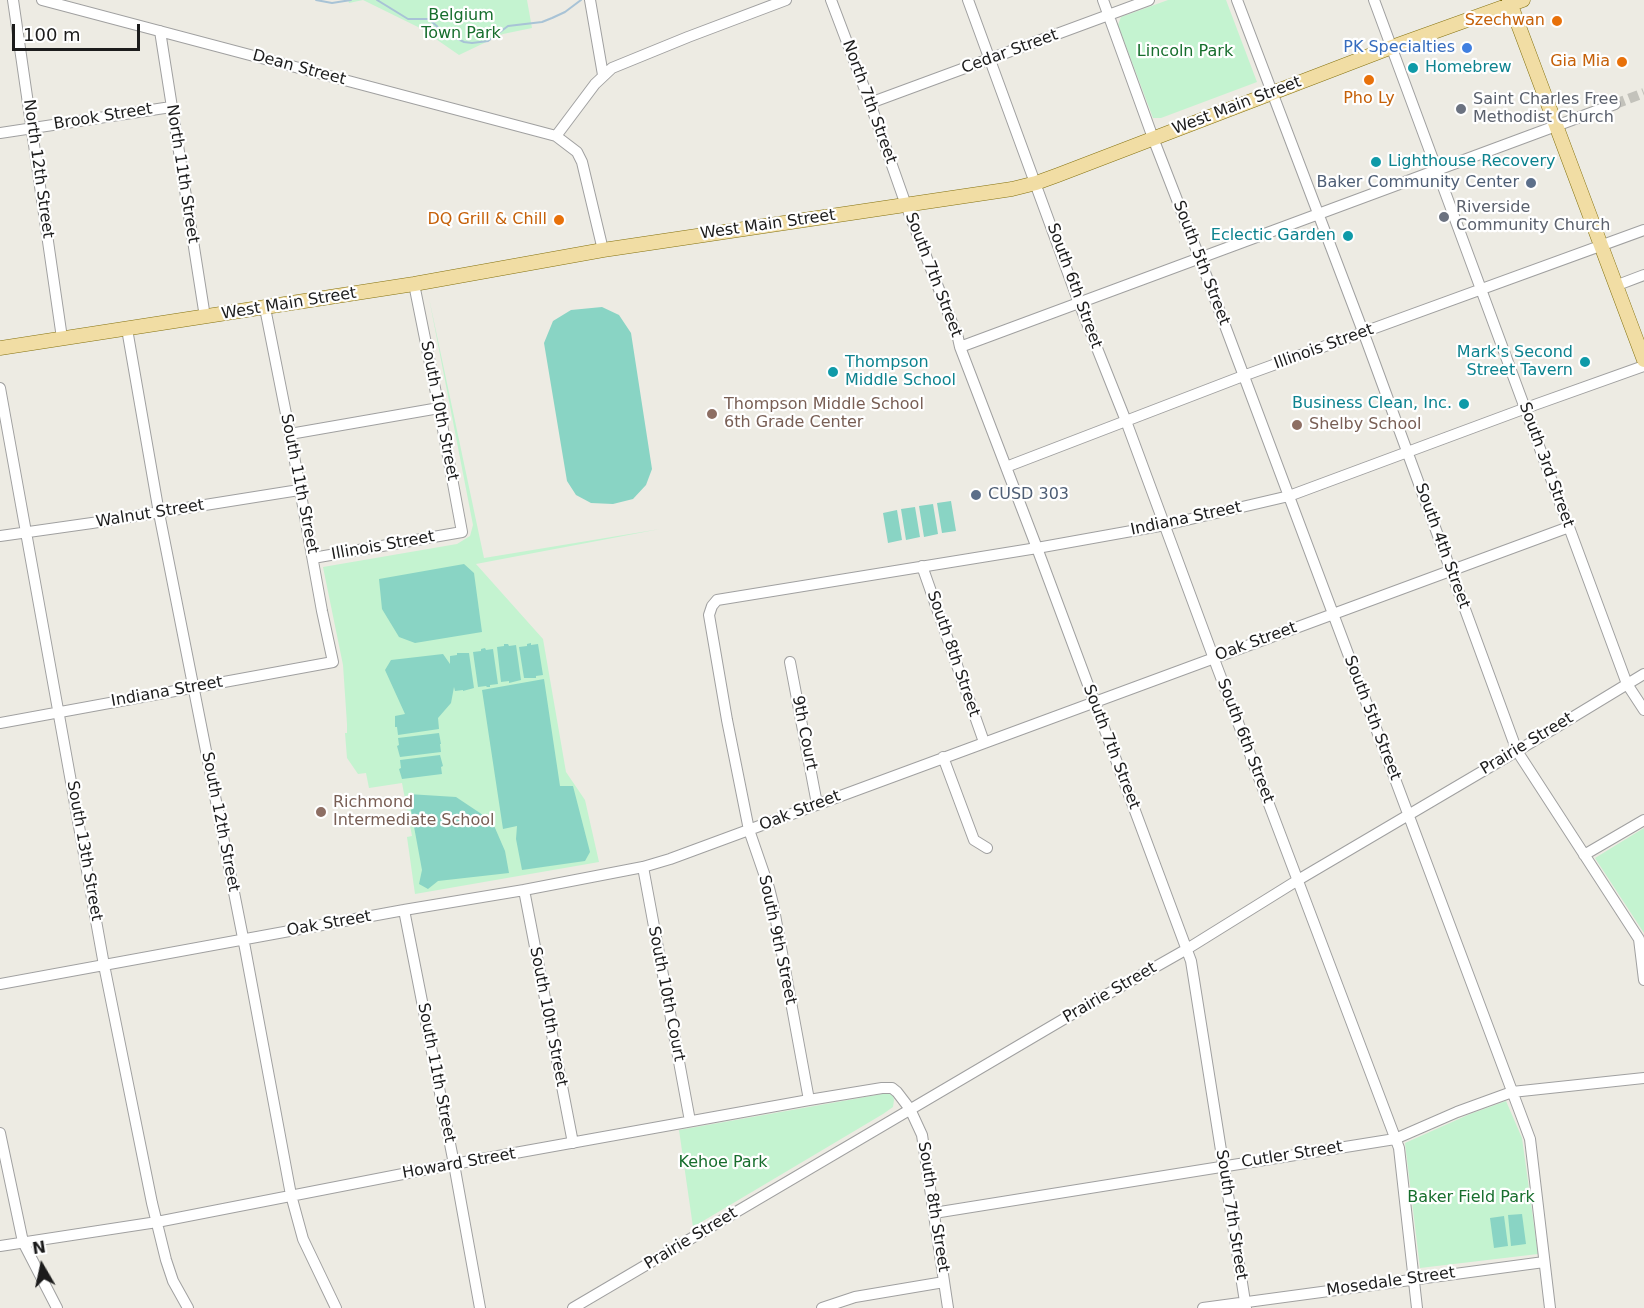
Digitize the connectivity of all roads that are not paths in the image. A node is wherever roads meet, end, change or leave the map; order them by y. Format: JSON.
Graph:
{"nodes":[{"id":1,"x":13,"y":0,"type":"edge"},
{"id":2,"x":42,"y":0,"type":"edge"},
{"id":3,"x":590,"y":0,"type":"edge"},
{"id":4,"x":786,"y":0,"type":"edge"},
{"id":5,"x":831,"y":0,"type":"edge"},
{"id":6,"x":968,"y":0,"type":"edge"},
{"id":7,"x":1103,"y":0,"type":"edge"},
{"id":8,"x":1149,"y":0,"type":"edge"},
{"id":9,"x":1237,"y":0,"type":"edge"},
{"id":10,"x":1374,"y":0,"type":"edge"},
{"id":11,"x":1514,"y":2,"type":"edge"},
{"id":12,"x":63,"y":3,"type":"edge"},
{"id":13,"x":1109,"y":15,"type":"junction"},
{"id":14,"x":160,"y":31,"type":"junction"},
{"id":15,"x":1392,"y":47,"type":"junction"},
{"id":16,"x":990,"y":59,"type":"junction"},
{"id":17,"x":603,"y":75,"type":"junction"},
{"id":18,"x":1272,"y":93,"type":"junction"},
{"id":19,"x":870,"y":103,"type":"junction"},
{"id":20,"x":1615,"y":105,"type":"tunnel mouth"},
{"id":21,"x":171,"y":107,"type":"junction"},
{"id":22,"x":1557,"y":127,"type":"junction"},
{"id":23,"x":32,"y":128,"type":"junction"},
{"id":24,"x":0,"y":133,"type":"edge"},
{"id":25,"x":556,"y":136,"type":"junction"},
{"id":26,"x":1153,"y":138,"type":"junction"},
{"id":27,"x":1438,"y":170,"type":"junction"},
{"id":28,"x":1036,"y":183,"type":"junction"},
{"id":29,"x":906,"y":205,"type":"junction"},
{"id":30,"x":1318,"y":215,"type":"junction"},
{"id":31,"x":1644,"y":230,"type":"edge"},
{"id":32,"x":1601,"y":247,"type":"junction"},
{"id":33,"x":603,"y":250,"type":"junction"},
{"id":34,"x":1200,"y":259,"type":"junction"},
{"id":35,"x":1644,"y":275,"type":"edge"},
{"id":36,"x":414,"y":284,"type":"junction"},
{"id":37,"x":1616,"y":286,"type":"junction"},
{"id":38,"x":1482,"y":290,"type":"junction"},
{"id":39,"x":1079,"y":303,"type":"junction"},
{"id":40,"x":265,"y":308,"type":"junction"},
{"id":41,"x":205,"y":317,"type":"junction"},
{"id":42,"x":127,"y":329,"type":"junction"},
{"id":43,"x":1364,"y":333,"type":"junction"},
{"id":44,"x":62,"y":338,"type":"junction"},
{"id":45,"x":960,"y":347,"type":"junction"},
{"id":46,"x":0,"y":348,"type":"edge"},
{"id":47,"x":1644,"y":360,"type":"edge"},
{"id":48,"x":1644,"y":366,"type":"edge"},
{"id":49,"x":1243,"y":376,"type":"junction"},
{"id":50,"x":0,"y":388,"type":"edge"},
{"id":51,"x":439,"y":408,"type":"junction"},
{"id":52,"x":1526,"y":408,"type":"junction"},
{"id":53,"x":1126,"y":422,"type":"junction"},
{"id":54,"x":290,"y":435,"type":"junction"},
{"id":55,"x":1408,"y":452,"type":"junction"},
{"id":56,"x":1006,"y":467,"type":"junction"},
{"id":57,"x":299,"y":490,"type":"junction"},
{"id":58,"x":1289,"y":496,"type":"junction"},
{"id":59,"x":159,"y":513,"type":"junction"},
{"id":60,"x":1165,"y":525,"type":"junction"},
{"id":61,"x":1569,"y":527,"type":"junction"},
{"id":62,"x":25,"y":533,"type":"junction"},
{"id":63,"x":454,"y":533,"type":"joint"},
{"id":64,"x":0,"y":536,"type":"edge"},
{"id":65,"x":1037,"y":548,"type":"junction"},
{"id":66,"x":313,"y":558,"type":"junction"},
{"id":67,"x":922,"y":566,"type":"junction"},
{"id":68,"x":1451,"y":570,"type":"junction"},
{"id":69,"x":712,"y":606,"type":"joint"},
{"id":70,"x":1332,"y":615,"type":"junction"},
{"id":71,"x":1214,"y":657,"type":"junction"},
{"id":72,"x":333,"y":661,"type":"joint"},
{"id":73,"x":790,"y":662,"type":"dead end"},
{"id":74,"x":1644,"y":674,"type":"edge"},
{"id":75,"x":1627,"y":684,"type":"junction"},
{"id":76,"x":193,"y":688,"type":"junction"},
{"id":77,"x":1094,"y":703,"type":"junction"},
{"id":78,"x":1644,"y":710,"type":"edge"},
{"id":79,"x":59,"y":712,"type":"junction"},
{"id":80,"x":0,"y":723,"type":"edge"},
{"id":81,"x":984,"y":742,"type":"junction"},
{"id":82,"x":1517,"y":751,"type":"junction"},
{"id":83,"x":943,"y":757,"type":"junction"},
{"id":84,"x":818,"y":804,"type":"junction"},
{"id":85,"x":1409,"y":814,"type":"junction"},
{"id":86,"x":1644,"y":820,"type":"edge"},
{"id":87,"x":749,"y":830,"type":"junction"},
{"id":88,"x":987,"y":848,"type":"dead end"},
{"id":89,"x":1584,"y":855,"type":"junction"},
{"id":90,"x":643,"y":867,"type":"junction"},
{"id":91,"x":1298,"y":880,"type":"junction"},
{"id":92,"x":524,"y":890,"type":"junction"},
{"id":93,"x":404,"y":910,"type":"junction"},
{"id":94,"x":243,"y":940,"type":"junction"},
{"id":95,"x":1187,"y":949,"type":"junction"},
{"id":96,"x":1642,"y":949,"type":"edge"},
{"id":97,"x":104,"y":965,"type":"junction"},
{"id":98,"x":1644,"y":980,"type":"edge"},
{"id":99,"x":0,"y":984,"type":"edge"},
{"id":100,"x":1644,"y":1078,"type":"edge"},
{"id":101,"x":1512,"y":1092,"type":"junction"},
{"id":102,"x":809,"y":1100,"type":"junction"},
{"id":103,"x":910,"y":1109,"type":"junction"},
{"id":104,"x":690,"y":1122,"type":"junction"},
{"id":105,"x":0,"y":1133,"type":"edge"},
{"id":106,"x":1395,"y":1139,"type":"junction"},
{"id":107,"x":573,"y":1143,"type":"junction"},
{"id":108,"x":454,"y":1164,"type":"junction"},
{"id":109,"x":1223,"y":1166,"type":"junction"},
{"id":110,"x":291,"y":1196,"type":"junction"},
{"id":111,"x":934,"y":1213,"type":"junction"},
{"id":112,"x":157,"y":1222,"type":"junction"},
{"id":113,"x":23,"y":1242,"type":"junction"},
{"id":114,"x":0,"y":1246,"type":"edge"},
{"id":115,"x":1544,"y":1262,"type":"junction"},
{"id":116,"x":1414,"y":1279,"type":"junction"},
{"id":117,"x":945,"y":1282,"type":"junction"},
{"id":118,"x":1245,"y":1305,"type":"edge"},
{"id":119,"x":57,"y":1308,"type":"edge"},
{"id":120,"x":188,"y":1308,"type":"edge"},
{"id":121,"x":336,"y":1308,"type":"edge"},
{"id":122,"x":480,"y":1308,"type":"edge"},
{"id":123,"x":573,"y":1308,"type":"edge"},
{"id":124,"x":822,"y":1308,"type":"edge"},
{"id":125,"x":948,"y":1308,"type":"edge"},
{"id":126,"x":1203,"y":1308,"type":"edge"},
{"id":127,"x":1417,"y":1308,"type":"edge"},
{"id":128,"x":1550,"y":1308,"type":"edge"}],
"edges":[{"from":1,"to":23,"type":"street","name":"North 12th Street"},
{"from":2,"to":12,"type":"street","name":"Dean Street"},
{"from":3,"to":17,"type":"street"},
{"from":4,"to":17,"type":"street"},
{"from":5,"to":19,"type":"street","name":"North 7th Street"},
{"from":6,"to":16,"type":"street","name":"South 6th Street"},
{"from":7,"to":13,"type":"street","name":"South 5th Street"},
{"from":8,"to":13,"type":"street","name":"Cedar Street"},
{"from":9,"to":18,"type":"street","name":"South 4th Street"},
{"from":10,"to":15,"type":"street","name":"South 3rd Street"},
{"from":11,"to":15,"type":"main road","name":"West Main Street"},
{"from":11,"to":22,"type":"main road"},
{"from":12,"to":14,"type":"street","name":"Dean Street"},
{"from":13,"to":16,"type":"street","name":"Cedar Street"},
{"from":13,"to":26,"type":"street","name":"South 5th Street"},
{"from":14,"to":21,"type":"street","name":"North 11th Street"},
{"from":14,"to":25,"type":"street","name":"Dean Street"},
{"from":15,"to":18,"type":"main road","name":"West Main Street"},
{"from":15,"to":27,"type":"street","name":"South 3rd Street"},
{"from":16,"to":19,"type":"street","name":"Cedar Street"},
{"from":16,"to":28,"type":"street","name":"South 6th Street"},
{"from":17,"to":25,"type":"street"},
{"from":18,"to":26,"type":"main road","name":"West Main Street"},
{"from":18,"to":30,"type":"street","name":"South 4th Street"},
{"from":19,"to":29,"type":"street","name":"North 7th Street"},
{"from":20,"to":22,"type":"street"},
{"from":21,"to":23,"type":"street","name":"Brook Street"},
{"from":21,"to":41,"type":"street","name":"North 11th Street"},
{"from":22,"to":27,"type":"street"},
{"from":22,"to":32,"type":"main road"},
{"from":23,"to":24,"type":"street","name":"Brook Street"},
{"from":23,"to":44,"type":"street","name":"North 12th Street"},
{"from":25,"to":33,"type":"street"},
{"from":26,"to":28,"type":"main road","name":"West Main Street"},
{"from":26,"to":34,"type":"street","name":"South 5th Street"},
{"from":27,"to":30,"type":"street"},
{"from":27,"to":38,"type":"street","name":"South 3rd Street"},
{"from":28,"to":29,"type":"main road","name":"West Main Street"},
{"from":28,"to":39,"type":"street","name":"South 6th Street"},
{"from":29,"to":33,"type":"main road","name":"West Main Street"},
{"from":29,"to":45,"type":"street","name":"South 7th Street"},
{"from":30,"to":34,"type":"street"},
{"from":30,"to":43,"type":"street","name":"South 4th Street"},
{"from":31,"to":32,"type":"street","name":"Illinois Street"},
{"from":32,"to":37,"type":"main road"},
{"from":32,"to":38,"type":"street","name":"Illinois Street"},
{"from":33,"to":36,"type":"main road","name":"West Main Street"},
{"from":34,"to":39,"type":"street"},
{"from":34,"to":49,"type":"street","name":"South 5th Street"},
{"from":35,"to":37,"type":"street"},
{"from":36,"to":40,"type":"main road","name":"West Main Street"},
{"from":36,"to":51,"type":"street","name":"South 10th Street"},
{"from":37,"to":47,"type":"main road"},
{"from":38,"to":43,"type":"street","name":"Illinois Street"},
{"from":38,"to":52,"type":"street","name":"South 3rd Street"},
{"from":39,"to":45,"type":"street"},
{"from":39,"to":53,"type":"street","name":"South 6th Street"},
{"from":40,"to":41,"type":"main road","name":"West Main Street"},
{"from":40,"to":54,"type":"street","name":"South 11th Street"},
{"from":41,"to":42,"type":"main road","name":"West Main Street"},
{"from":42,"to":44,"type":"main road","name":"West Main Street"},
{"from":42,"to":59,"type":"street","name":"South 12th Street"},
{"from":43,"to":49,"type":"street","name":"Illinois Street"},
{"from":43,"to":55,"type":"street","name":"South 4th Street"},
{"from":44,"to":46,"type":"main road","name":"West Main Street"},
{"from":45,"to":56,"type":"street","name":"South 7th Street"},
{"from":48,"to":52,"type":"street","name":"Indiana Street"},
{"from":49,"to":53,"type":"street","name":"Illinois Street"},
{"from":49,"to":58,"type":"street","name":"South 5th Street"},
{"from":50,"to":62,"type":"street","name":"South 13th Street"},
{"from":51,"to":54,"type":"street"},
{"from":51,"to":63,"type":"street","name":"South 10th Street"},
{"from":52,"to":55,"type":"street","name":"Indiana Street"},
{"from":52,"to":61,"type":"street","name":"South 3rd Street"},
{"from":53,"to":56,"type":"street","name":"Illinois Street"},
{"from":53,"to":60,"type":"street","name":"South 6th Street"},
{"from":54,"to":57,"type":"street","name":"South 11th Street"},
{"from":55,"to":58,"type":"street","name":"Indiana Street"},
{"from":55,"to":68,"type":"street","name":"South 4th Street"},
{"from":56,"to":65,"type":"street","name":"South 7th Street"},
{"from":57,"to":59,"type":"street","name":"Walnut Street"},
{"from":57,"to":66,"type":"street","name":"South 11th Street"},
{"from":58,"to":60,"type":"street","name":"Indiana Street"},
{"from":58,"to":70,"type":"street","name":"South 5th Street"},
{"from":59,"to":62,"type":"street","name":"Walnut Street"},
{"from":59,"to":76,"type":"street","name":"South 12th Street"},
{"from":60,"to":65,"type":"street","name":"Indiana Street"},
{"from":60,"to":71,"type":"street","name":"South 6th Street"},
{"from":61,"to":68,"type":"street","name":"Oak Street"},
{"from":61,"to":75,"type":"street","name":"South 3rd Street"},
{"from":62,"to":64,"type":"street","name":"Walnut Street"},
{"from":62,"to":79,"type":"street","name":"South 13th Street"},
{"from":63,"to":66,"type":"street","name":"Illinois Street"},
{"from":65,"to":67,"type":"street","name":"Indiana Street"},
{"from":65,"to":77,"type":"street","name":"South 7th Street"},
{"from":66,"to":72,"type":"street","name":"South 11th Street"},
{"from":67,"to":69,"type":"street","name":"Indiana Street"},
{"from":67,"to":81,"type":"street","name":"South 8th Street"},
{"from":68,"to":70,"type":"street","name":"Oak Street"},
{"from":68,"to":82,"type":"street","name":"South 4th Street"},
{"from":69,"to":87,"type":"street","name":"South 9th Street"},
{"from":70,"to":71,"type":"street","name":"Oak Street"},
{"from":70,"to":85,"type":"street","name":"South 5th Street"},
{"from":71,"to":77,"type":"street","name":"Oak Street"},
{"from":71,"to":91,"type":"street","name":"South 6th Street"},
{"from":72,"to":76,"type":"street","name":"Indiana Street"},
{"from":73,"to":84,"type":"street","name":"9th Court"},
{"from":74,"to":75,"type":"street","name":"Prairie Street"},
{"from":75,"to":78,"type":"street","name":"South 3rd Street"},
{"from":75,"to":82,"type":"street","name":"Prairie Street"},
{"from":76,"to":79,"type":"street","name":"Indiana Street"},
{"from":76,"to":94,"type":"street","name":"South 12th Street"},
{"from":77,"to":81,"type":"street","name":"Oak Street"},
{"from":77,"to":95,"type":"street","name":"South 7th Street"},
{"from":79,"to":80,"type":"street","name":"Indiana Street"},
{"from":79,"to":97,"type":"street","name":"South 13th Street"},
{"from":81,"to":83,"type":"street","name":"Oak Street"},
{"from":82,"to":85,"type":"street","name":"Prairie Street"},
{"from":82,"to":89,"type":"street","name":"South 4th Street"},
{"from":83,"to":84,"type":"street","name":"Oak Street"},
{"from":83,"to":88,"type":"street"},
{"from":84,"to":87,"type":"street","name":"Oak Street"},
{"from":85,"to":91,"type":"street","name":"Prairie Street"},
{"from":85,"to":101,"type":"street","name":"South 5th Street"},
{"from":86,"to":89,"type":"street"},
{"from":87,"to":90,"type":"street","name":"Oak Street"},
{"from":87,"to":102,"type":"street","name":"South 9th Street"},
{"from":89,"to":96,"type":"street","name":"South 4th Street"},
{"from":90,"to":92,"type":"street","name":"Oak Street"},
{"from":90,"to":104,"type":"street","name":"South 10th Court"},
{"from":91,"to":95,"type":"street","name":"Prairie Street"},
{"from":91,"to":106,"type":"street","name":"South 6th Street"},
{"from":92,"to":93,"type":"street","name":"Oak Street"},
{"from":92,"to":107,"type":"street","name":"South 10th Street"},
{"from":93,"to":94,"type":"street","name":"Oak Street"},
{"from":93,"to":108,"type":"street","name":"South 11th Street"},
{"from":94,"to":97,"type":"street","name":"Oak Street"},
{"from":94,"to":110,"type":"street","name":"South 12th Street"},
{"from":95,"to":103,"type":"street","name":"Prairie Street"},
{"from":95,"to":109,"type":"street","name":"South 7th Street"},
{"from":96,"to":98,"type":"street","name":"South 4th Street"},
{"from":97,"to":99,"type":"street","name":"Oak Street"},
{"from":97,"to":112,"type":"street","name":"South 13th Street"},
{"from":100,"to":101,"type":"street","name":"Cutler Street"},
{"from":101,"to":106,"type":"street","name":"Cutler Street"},
{"from":101,"to":115,"type":"street","name":"South 5th Street"},
{"from":102,"to":103,"type":"street","name":"Howard Street"},
{"from":102,"to":104,"type":"street","name":"Howard Street"},
{"from":103,"to":111,"type":"street","name":"South 8th Street"},
{"from":103,"to":123,"type":"street","name":"Prairie Street"},
{"from":104,"to":107,"type":"street","name":"Howard Street"},
{"from":105,"to":113,"type":"street"},
{"from":106,"to":109,"type":"street","name":"Cutler Street"},
{"from":106,"to":116,"type":"street","name":"South 6th Street"},
{"from":107,"to":108,"type":"street","name":"Howard Street"},
{"from":108,"to":110,"type":"street","name":"Howard Street"},
{"from":108,"to":122,"type":"street","name":"South 11th Street"},
{"from":109,"to":111,"type":"street","name":"Cutler Street"},
{"from":109,"to":118,"type":"street","name":"South 7th Street"},
{"from":110,"to":112,"type":"street","name":"Howard Street"},
{"from":110,"to":121,"type":"street","name":"South 12th Street"},
{"from":111,"to":117,"type":"street","name":"South 8th Street"},
{"from":112,"to":113,"type":"street","name":"Howard Street"},
{"from":112,"to":120,"type":"street","name":"South 13th Street"},
{"from":113,"to":114,"type":"street","name":"Howard Street"},
{"from":113,"to":119,"type":"street"},
{"from":115,"to":116,"type":"street","name":"Mosedale Street"},
{"from":115,"to":128,"type":"street","name":"South 5th Street"},
{"from":116,"to":118,"type":"street","name":"Mosedale Street"},
{"from":116,"to":127,"type":"street","name":"South 6th Street"},
{"from":117,"to":124,"type":"street"},
{"from":117,"to":125,"type":"street","name":"South 8th Street"},
{"from":118,"to":126,"type":"street","name":"Mosedale Street"}]}
